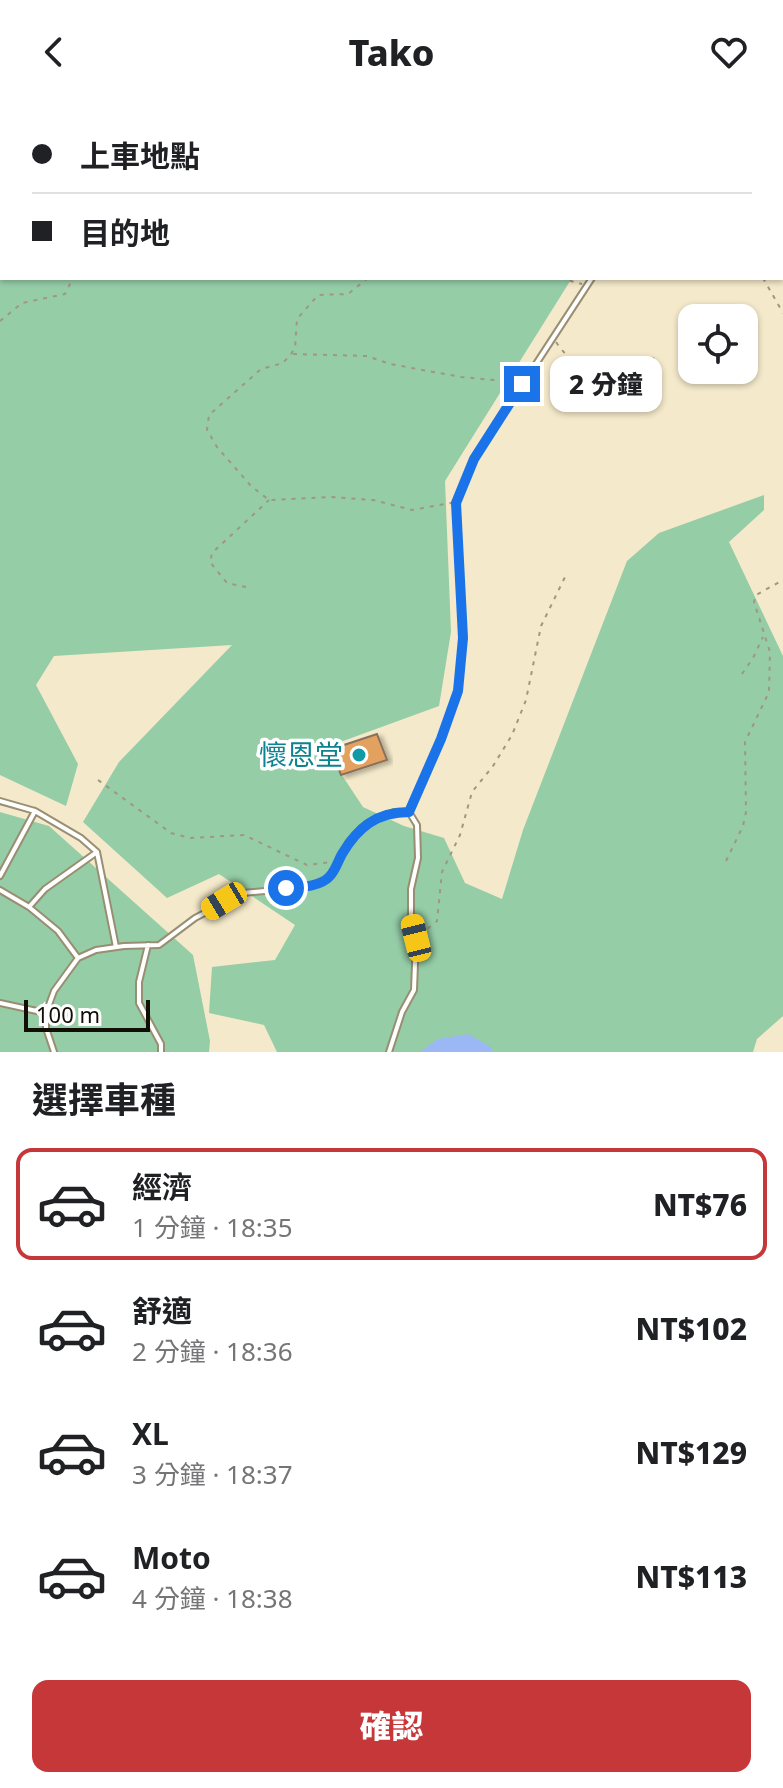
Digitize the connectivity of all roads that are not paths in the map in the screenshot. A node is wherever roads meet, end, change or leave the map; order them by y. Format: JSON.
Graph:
{"nodes":[{"id":1,"x":591,"y":280,"type":"edge"},
{"id":2,"x":0,"y":801,"type":"edge"},
{"id":3,"x":35,"y":811,"type":"junction"},
{"id":4,"x":409,"y":812,"type":"junction"},
{"id":5,"x":97,"y":852,"type":"junction"},
{"id":6,"x":0,"y":876,"type":"edge"},
{"id":7,"x":0,"y":890,"type":"edge"},
{"id":8,"x":29,"y":907,"type":"junction"},
{"id":9,"x":148,"y":945,"type":"junction"},
{"id":10,"x":116,"y":947,"type":"junction"},
{"id":11,"x":78,"y":958,"type":"junction"},
{"id":12,"x":0,"y":1003,"type":"edge"},
{"id":13,"x":46,"y":1013,"type":"junction"},
{"id":14,"x":54,"y":1052,"type":"edge"},
{"id":15,"x":161,"y":1052,"type":"edge"},
{"id":16,"x":389,"y":1052,"type":"edge"}],
"edges":[{"from":1,"to":4,"type":"lane"},
{"from":2,"to":3,"type":"lane"},
{"from":3,"to":5,"type":"lane"},
{"from":3,"to":6,"type":"lane"},
{"from":4,"to":9,"type":"lane"},
{"from":4,"to":16,"type":"lane"},
{"from":5,"to":8,"type":"lane"},
{"from":5,"to":10,"type":"lane"},
{"from":7,"to":8,"type":"lane"},
{"from":8,"to":11,"type":"lane"},
{"from":9,"to":10,"type":"lane"},
{"from":9,"to":15,"type":"lane"},
{"from":10,"to":11,"type":"lane"},
{"from":11,"to":13,"type":"lane"},
{"from":12,"to":13,"type":"lane"},
{"from":13,"to":14,"type":"lane"}]}
